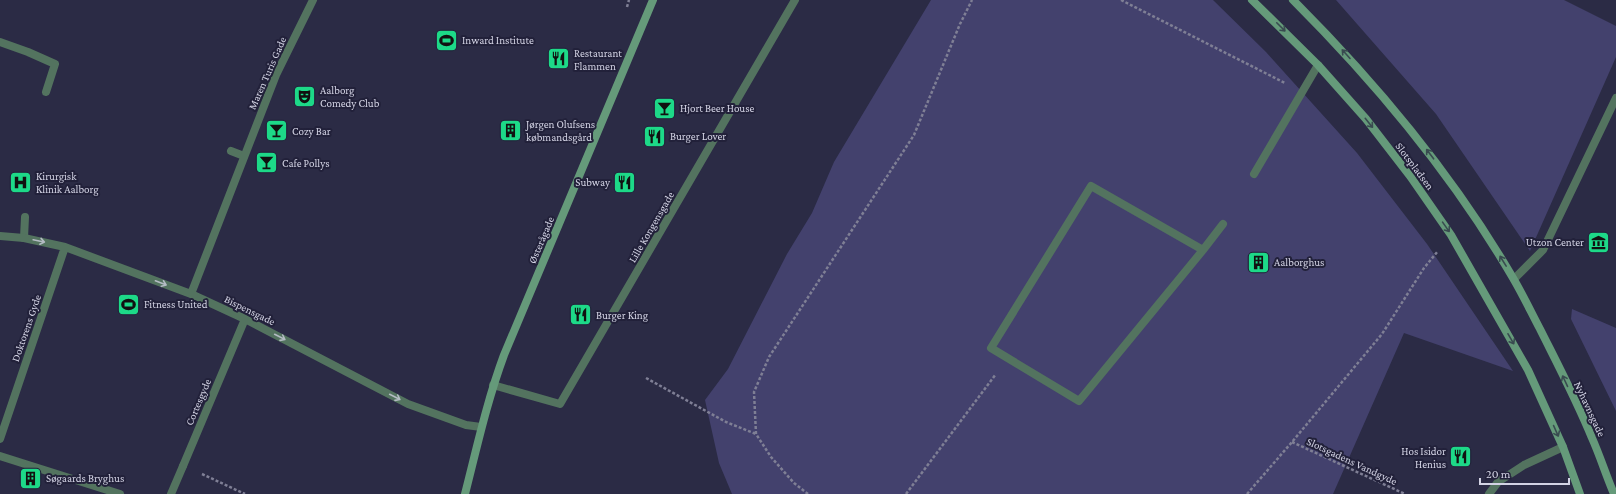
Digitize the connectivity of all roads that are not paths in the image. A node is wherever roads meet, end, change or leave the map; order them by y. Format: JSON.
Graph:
{"nodes":[{"id":1,"x":313,"y":0,"type":"edge"},
{"id":2,"x":654,"y":0,"type":"edge"},
{"id":3,"x":795,"y":0,"type":"edge"},
{"id":4,"x":1252,"y":0,"type":"edge"},
{"id":5,"x":1293,"y":0,"type":"edge"},
{"id":6,"x":0,"y":42,"type":"edge"},
{"id":7,"x":1318,"y":65,"type":"junction"},
{"id":8,"x":46,"y":92,"type":"dead end"},
{"id":9,"x":1616,"y":98,"type":"edge"},
{"id":10,"x":231,"y":150,"type":"dead end"},
{"id":11,"x":244,"y":156,"type":"junction"},
{"id":12,"x":1254,"y":174,"type":"dead end"},
{"id":13,"x":25,"y":221,"type":"dead end"},
{"id":14,"x":1223,"y":224,"type":"dead end"},
{"id":15,"x":0,"y":236,"type":"edge"},
{"id":16,"x":24,"y":238,"type":"junction"},
{"id":17,"x":65,"y":247,"type":"junction"},
{"id":18,"x":1203,"y":250,"type":"junction"},
{"id":19,"x":1514,"y":279,"type":"junction"},
{"id":20,"x":191,"y":294,"type":"junction"},
{"id":21,"x":246,"y":319,"type":"junction"},
{"id":22,"x":1554,"y":357,"type":"joint"},
{"id":23,"x":493,"y":385,"type":"junction"},
{"id":24,"x":481,"y":427,"type":"junction"},
{"id":25,"x":0,"y":439,"type":"edge"},
{"id":26,"x":1563,"y":447,"type":"junction"},
{"id":27,"x":0,"y":456,"type":"edge"},
{"id":28,"x":120,"y":494,"type":"edge"},
{"id":29,"x":171,"y":494,"type":"edge"},
{"id":30,"x":465,"y":494,"type":"edge"},
{"id":31,"x":1489,"y":494,"type":"edge"},
{"id":32,"x":1580,"y":494,"type":"edge"},
{"id":33,"x":1614,"y":494,"type":"edge"}],
"edges":[{"from":1,"to":11,"type":"street","name":"Maren Turis Gade"},
{"from":2,"to":23,"type":"main road","name":"Østerågade"},
{"from":3,"to":23,"type":"street","name":"Lille Kongensgade"},
{"from":4,"to":7,"type":"main road","name":"Slotspladsen","one_way":true},
{"from":19,"to":5,"type":"main road","name":"Slotspladsen","one_way":true},
{"from":6,"to":8,"type":"street"},
{"from":7,"to":12,"type":"street"},
{"from":7,"to":26,"type":"main road","name":"Slotspladsen","one_way":true},
{"from":9,"to":19,"type":"street"},
{"from":10,"to":11,"type":"street"},
{"from":11,"to":20,"type":"street","name":"Maren Turis Gade"},
{"from":13,"to":16,"type":"street"},
{"from":14,"to":18,"type":"street"},
{"from":15,"to":16,"type":"street","name":"Bispensgade"},
{"from":16,"to":17,"type":"street","name":"Bispensgade","one_way":true},
{"from":17,"to":20,"type":"street","name":"Bispensgade","one_way":true},
{"from":17,"to":25,"type":"street","name":"Doktorens Gyde"},
{"from":18,"to":18,"type":"street"},
{"from":19,"to":22,"type":"main road","name":"Slotspladsen"},
{"from":20,"to":21,"type":"street","name":"Bispensgade"},
{"from":21,"to":24,"type":"street","name":"Bispensgade","one_way":true},
{"from":21,"to":29,"type":"street","name":"Cortesgyde"},
{"from":33,"to":22,"type":"main road","name":"Nyhavnsgade","one_way":true},
{"from":23,"to":24,"type":"main road","name":"Østerågade"},
{"from":24,"to":30,"type":"main road","name":"Østerågade"},
{"from":26,"to":31,"type":"street"},
{"from":26,"to":32,"type":"main road"},
{"from":27,"to":28,"type":"street"}]}
